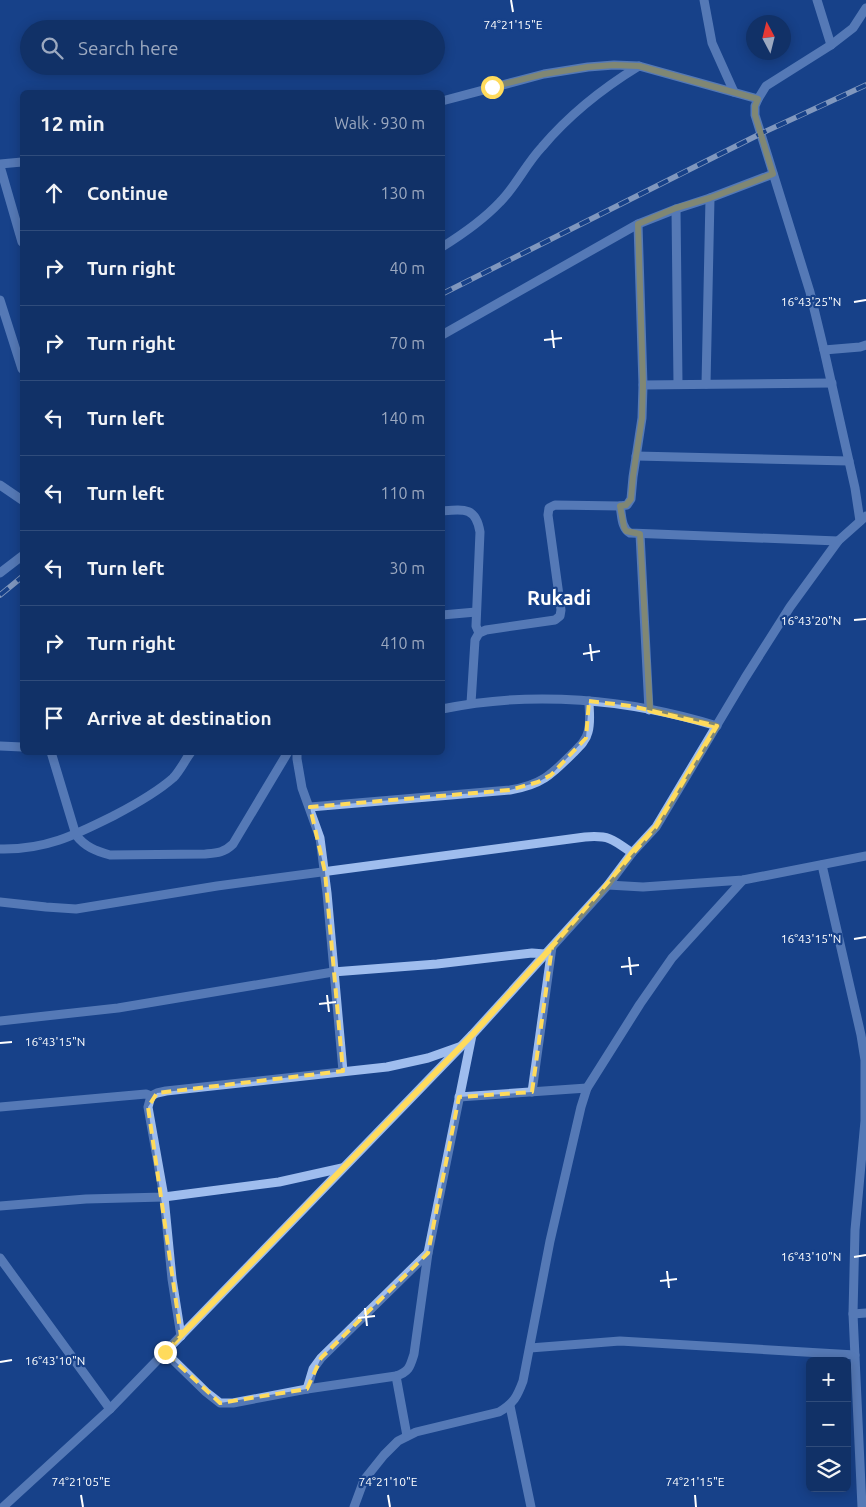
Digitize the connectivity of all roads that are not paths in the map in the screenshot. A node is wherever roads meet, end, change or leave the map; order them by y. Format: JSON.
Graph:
{"nodes":[{"id":1,"x":704,"y":0,"type":"edge"},
{"id":2,"x":817,"y":0,"type":"edge"},
{"id":3,"x":866,"y":8,"type":"edge"},
{"id":4,"x":831,"y":45,"type":"junction"},
{"id":5,"x":639,"y":66,"type":"junction"},
{"id":6,"x":734,"y":92,"type":"junction"},
{"id":7,"x":445,"y":99,"type":"edge"},
{"id":8,"x":758,"y":99,"type":"junction"},
{"id":9,"x":20,"y":162,"type":"edge"},
{"id":10,"x":0,"y":165,"type":"edge"},
{"id":11,"x":773,"y":174,"type":"junction"},
{"id":12,"x":710,"y":198,"type":"junction"},
{"id":13,"x":676,"y":208,"type":"junction"},
{"id":14,"x":638,"y":224,"type":"junction"},
{"id":15,"x":20,"y":235,"type":"edge"},
{"id":16,"x":445,"y":245,"type":"edge"},
{"id":17,"x":0,"y":300,"type":"edge"},
{"id":18,"x":445,"y":334,"type":"edge"},
{"id":19,"x":866,"y":345,"type":"edge"},
{"id":20,"x":824,"y":350,"type":"junction"},
{"id":21,"x":20,"y":363,"type":"edge"},
{"id":22,"x":832,"y":383,"type":"junction"},
{"id":23,"x":643,"y":384,"type":"junction"},
{"id":24,"x":678,"y":384,"type":"junction"},
{"id":25,"x":706,"y":384,"type":"junction"},
{"id":26,"x":636,"y":456,"type":"junction"},
{"id":27,"x":849,"y":460,"type":"junction"},
{"id":28,"x":0,"y":485,"type":"edge"},
{"id":29,"x":20,"y":499,"type":"edge"},
{"id":30,"x":620,"y":506,"type":"junction"},
{"id":31,"x":445,"y":511,"type":"edge"},
{"id":32,"x":863,"y":518,"type":"edge"},
{"id":33,"x":640,"y":534,"type":"junction"},
{"id":34,"x":838,"y":541,"type":"junction"},
{"id":35,"x":20,"y":558,"type":"edge"},
{"id":36,"x":0,"y":573,"type":"edge"},
{"id":37,"x":476,"y":612,"type":"junction"},
{"id":38,"x":445,"y":615,"type":"edge"},
{"id":39,"x":479,"y":633,"type":"junction"},
{"id":40,"x":589,"y":701,"type":"junction"},
{"id":41,"x":471,"y":703,"type":"junction"},
{"id":42,"x":445,"y":707,"type":"edge"},
{"id":43,"x":650,"y":710,"type":"junction"},
{"id":44,"x":717,"y":726,"type":"junction"},
{"id":45,"x":0,"y":746,"type":"edge"},
{"id":46,"x":20,"y":747,"type":"edge"},
{"id":47,"x":52,"y":755,"type":"edge"},
{"id":48,"x":188,"y":755,"type":"edge"},
{"id":49,"x":286,"y":755,"type":"edge"},
{"id":50,"x":297,"y":755,"type":"edge"},
{"id":51,"x":310,"y":807,"type":"junction"},
{"id":52,"x":76,"y":834,"type":"junction"},
{"id":53,"x":0,"y":849,"type":"edge"},
{"id":54,"x":632,"y":853,"type":"junction"},
{"id":55,"x":866,"y":856,"type":"edge"},
{"id":56,"x":822,"y":865,"type":"junction"},
{"id":57,"x":325,"y":872,"type":"junction"},
{"id":58,"x":743,"y":880,"type":"junction"},
{"id":59,"x":608,"y":885,"type":"junction"},
{"id":60,"x":0,"y":902,"type":"edge"},
{"id":61,"x":552,"y":947,"type":"junction"},
{"id":62,"x":545,"y":954,"type":"junction"},
{"id":63,"x":333,"y":972,"type":"junction"},
{"id":64,"x":0,"y":1020,"type":"edge"},
{"id":65,"x":472,"y":1035,"type":"junction"},
{"id":66,"x":462,"y":1046,"type":"junction"},
{"id":67,"x":343,"y":1071,"type":"junction"},
{"id":68,"x":588,"y":1088,"type":"junction"},
{"id":69,"x":532,"y":1092,"type":"junction"},
{"id":70,"x":151,"y":1096,"type":"junction"},
{"id":71,"x":459,"y":1098,"type":"junction"},
{"id":72,"x":0,"y":1107,"type":"edge"},
{"id":73,"x":343,"y":1168,"type":"junction"},
{"id":74,"x":164,"y":1197,"type":"junction"},
{"id":75,"x":0,"y":1206,"type":"edge"},
{"id":76,"x":428,"y":1254,"type":"junction"},
{"id":77,"x":0,"y":1258,"type":"edge"},
{"id":78,"x":866,"y":1312,"type":"edge"},
{"id":79,"x":853,"y":1314,"type":"junction"},
{"id":80,"x":181,"y":1336,"type":"junction"},
{"id":81,"x":530,"y":1348,"type":"junction"},
{"id":82,"x":165,"y":1352,"type":"junction"},
{"id":83,"x":855,"y":1356,"type":"junction"},
{"id":84,"x":396,"y":1376,"type":"junction"},
{"id":85,"x":307,"y":1389,"type":"junction"},
{"id":86,"x":510,"y":1406,"type":"junction"},
{"id":87,"x":110,"y":1409,"type":"junction"},
{"id":88,"x":407,"y":1436,"type":"junction"},
{"id":89,"x":862,"y":1446,"type":"edge"},
{"id":90,"x":3,"y":1507,"type":"edge"},
{"id":91,"x":354,"y":1507,"type":"edge"},
{"id":92,"x":531,"y":1507,"type":"edge"},
{"id":93,"x":862,"y":1507,"type":"edge"}],
"edges":[{"from":1,"to":6,"type":"street"},
{"from":2,"to":4,"type":"street"},
{"from":3,"to":4,"type":"street"},
{"from":4,"to":8,"type":"street"},
{"from":5,"to":6,"type":"street"},
{"from":5,"to":7,"type":"street"},
{"from":5,"to":16,"type":"street"},
{"from":6,"to":8,"type":"street"},
{"from":8,"to":11,"type":"street"},
{"from":9,"to":10,"type":"street"},
{"from":10,"to":15,"type":"street"},
{"from":11,"to":12,"type":"street"},
{"from":11,"to":20,"type":"street"},
{"from":12,"to":13,"type":"street"},
{"from":12,"to":25,"type":"street"},
{"from":13,"to":14,"type":"street"},
{"from":13,"to":24,"type":"street"},
{"from":14,"to":18,"type":"street"},
{"from":14,"to":23,"type":"street"},
{"from":17,"to":21,"type":"street"},
{"from":19,"to":20,"type":"street"},
{"from":20,"to":22,"type":"street"},
{"from":22,"to":25,"type":"street"},
{"from":22,"to":27,"type":"street"},
{"from":23,"to":24,"type":"street"},
{"from":23,"to":26,"type":"street"},
{"from":24,"to":25,"type":"street"},
{"from":26,"to":27,"type":"street"},
{"from":26,"to":30,"type":"street"},
{"from":27,"to":32,"type":"street"},
{"from":28,"to":29,"type":"street"},
{"from":30,"to":33,"type":"street"},
{"from":30,"to":39,"type":"street"},
{"from":31,"to":37,"type":"street"},
{"from":32,"to":34,"type":"street"},
{"from":33,"to":34,"type":"street"},
{"from":33,"to":43,"type":"street"},
{"from":34,"to":44,"type":"street"},
{"from":35,"to":36,"type":"street"},
{"from":37,"to":38,"type":"street"},
{"from":37,"to":39,"type":"street"},
{"from":39,"to":41,"type":"street"},
{"from":40,"to":41,"type":"street"},
{"from":40,"to":43,"type":"street"},
{"from":40,"to":51,"type":"street"},
{"from":41,"to":42,"type":"street"},
{"from":43,"to":44,"type":"street"},
{"from":44,"to":54,"type":"street"},
{"from":45,"to":46,"type":"street"},
{"from":47,"to":52,"type":"street"},
{"from":48,"to":52,"type":"street"},
{"from":49,"to":52,"type":"street"},
{"from":50,"to":51,"type":"street"},
{"from":51,"to":57,"type":"street"},
{"from":52,"to":53,"type":"street"},
{"from":54,"to":57,"type":"street"},
{"from":54,"to":59,"type":"street"},
{"from":55,"to":56,"type":"street"},
{"from":56,"to":58,"type":"street"},
{"from":56,"to":79,"type":"street"},
{"from":57,"to":60,"type":"street"},
{"from":57,"to":63,"type":"street"},
{"from":58,"to":59,"type":"street"},
{"from":58,"to":68,"type":"street"},
{"from":59,"to":61,"type":"street"},
{"from":61,"to":62,"type":"street"},
{"from":61,"to":69,"type":"street"},
{"from":62,"to":63,"type":"street"},
{"from":62,"to":65,"type":"street"},
{"from":63,"to":64,"type":"street"},
{"from":63,"to":67,"type":"street"},
{"from":65,"to":66,"type":"street"},
{"from":65,"to":71,"type":"street"},
{"from":66,"to":67,"type":"street"},
{"from":66,"to":73,"type":"street"},
{"from":67,"to":70,"type":"street"},
{"from":68,"to":69,"type":"street"},
{"from":68,"to":81,"type":"street"},
{"from":69,"to":71,"type":"street"},
{"from":70,"to":72,"type":"street"},
{"from":70,"to":74,"type":"street"},
{"from":71,"to":76,"type":"street"},
{"from":73,"to":74,"type":"street"},
{"from":73,"to":80,"type":"street"},
{"from":74,"to":75,"type":"street"},
{"from":74,"to":80,"type":"street"},
{"from":76,"to":84,"type":"street"},
{"from":76,"to":85,"type":"street"},
{"from":77,"to":87,"type":"street"},
{"from":78,"to":79,"type":"street"},
{"from":79,"to":83,"type":"street"},
{"from":80,"to":82,"type":"street"},
{"from":81,"to":83,"type":"street"},
{"from":81,"to":86,"type":"street"},
{"from":82,"to":85,"type":"street"},
{"from":82,"to":87,"type":"street"},
{"from":83,"to":89,"type":"street"},
{"from":84,"to":85,"type":"street"},
{"from":84,"to":88,"type":"street"},
{"from":86,"to":88,"type":"street"},
{"from":86,"to":92,"type":"street"},
{"from":87,"to":90,"type":"street"},
{"from":88,"to":91,"type":"street"},
{"from":89,"to":93,"type":"street"}]}
